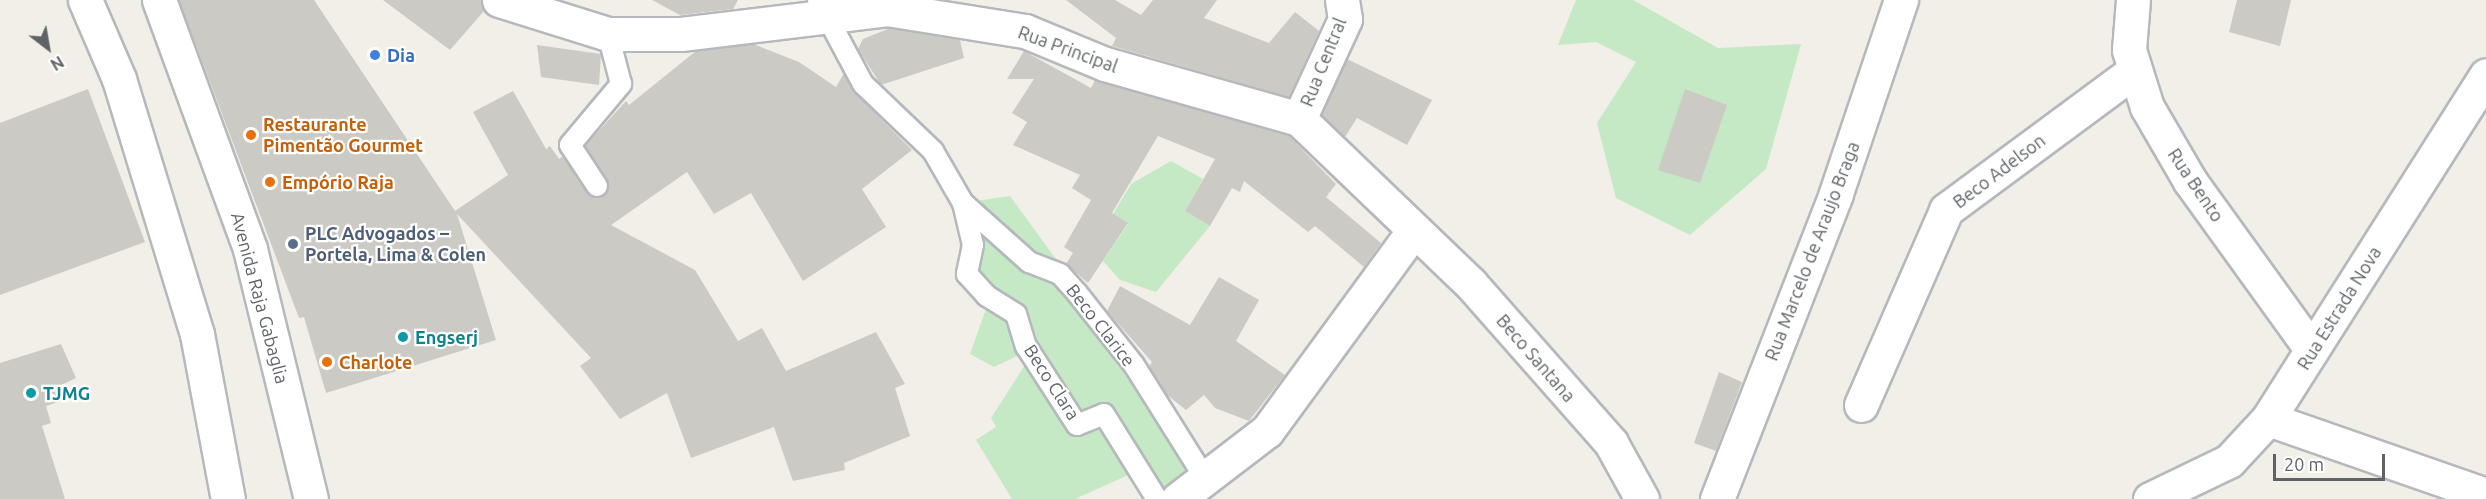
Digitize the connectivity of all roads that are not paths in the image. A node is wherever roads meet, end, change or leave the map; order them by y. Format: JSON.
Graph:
{"nodes":[{"id":1,"x":85,"y":0,"type":"edge"},
{"id":2,"x":159,"y":0,"type":"edge"},
{"id":3,"x":499,"y":0,"type":"edge"},
{"id":4,"x":1901,"y":0,"type":"edge"},
{"id":5,"x":2133,"y":0,"type":"edge"},
{"id":6,"x":1342,"y":2,"type":"edge"},
{"id":7,"x":822,"y":8,"type":"edge"},
{"id":8,"x":608,"y":34,"type":"junction"},
{"id":9,"x":2135,"y":70,"type":"junction"},
{"id":10,"x":2486,"y":75,"type":"edge"},
{"id":11,"x":1299,"y":119,"type":"junction"},
{"id":12,"x":597,"y":186,"type":"dead end"},
{"id":13,"x":963,"y":203,"type":"junction"},
{"id":14,"x":1414,"y":230,"type":"junction"},
{"id":15,"x":2313,"y":350,"type":"junction"},
{"id":16,"x":1861,"y":405,"type":"dead end"},
{"id":17,"x":2268,"y":419,"type":"junction"},
{"id":18,"x":1206,"y":480,"type":"junction"},
{"id":19,"x":2486,"y":495,"type":"edge"},
{"id":20,"x":228,"y":499,"type":"edge"},
{"id":21,"x":311,"y":499,"type":"edge"},
{"id":22,"x":1157,"y":499,"type":"edge"},
{"id":23,"x":1178,"y":499,"type":"edge"},
{"id":24,"x":1642,"y":499,"type":"edge"},
{"id":25,"x":1717,"y":499,"type":"edge"},
{"id":26,"x":2150,"y":499,"type":"edge"}],
"edges":[{"from":1,"to":20,"type":"street"},
{"from":2,"to":21,"type":"street","name":"Avenida Raja Gabaglia"},
{"from":3,"to":8,"type":"street","name":"Rua Principal"},
{"from":4,"to":25,"type":"street","name":"Rua Marcelo de Araujo Braga"},
{"from":5,"to":9,"type":"street","name":"Rua Bento"},
{"from":6,"to":11,"type":"street","name":"Rua Central"},
{"from":7,"to":8,"type":"street","name":"Rua Principal"},
{"from":7,"to":11,"type":"street","name":"Rua Principal"},
{"from":7,"to":13,"type":"lane"},
{"from":8,"to":12,"type":"lane"},
{"from":9,"to":15,"type":"street","name":"Rua Bento"},
{"from":9,"to":16,"type":"street","name":"Beco Adelson"},
{"from":10,"to":15,"type":"street","name":"Rua Estrada Nova"},
{"from":11,"to":14,"type":"street","name":"Rua Principal"},
{"from":13,"to":18,"type":"lane","name":"Beco Clarice"},
{"from":13,"to":22,"type":"lane","name":"Beco Clara"},
{"from":14,"to":18,"type":"street"},
{"from":14,"to":24,"type":"street","name":"Beco Santana"},
{"from":15,"to":17,"type":"street","name":"Rua Estrada Nova"},
{"from":17,"to":19,"type":"street"},
{"from":17,"to":26,"type":"street","name":"Rua Estrada Nova"},
{"from":18,"to":23,"type":"street"}]}
